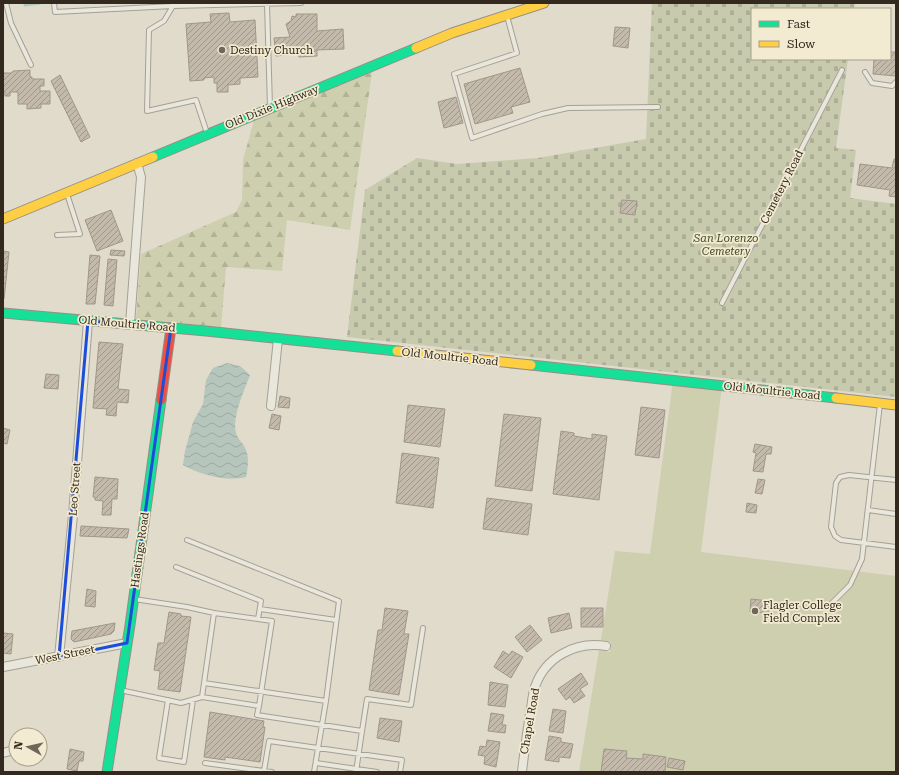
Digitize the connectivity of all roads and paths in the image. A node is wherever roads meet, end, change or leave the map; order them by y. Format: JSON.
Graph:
{"nodes":[{"id":1,"x":6,"y":3,"type":"edge"},
{"id":2,"x":54,"y":3,"type":"edge"},
{"id":3,"x":301,"y":3,"type":"edge"},
{"id":4,"x":544,"y":3,"type":"edge"},
{"id":5,"x":267,"y":4,"type":"edge"},
{"id":6,"x":172,"y":5,"type":"edge"},
{"id":7,"x":507,"y":15,"type":"junction"},
{"id":8,"x":31,"y":65,"type":"dead end"},
{"id":9,"x":842,"y":70,"type":"dead end"},
{"id":10,"x":864,"y":72,"type":"dead end"},
{"id":11,"x":896,"y":82,"type":"edge"},
{"id":12,"x":270,"y":107,"type":"junction"},
{"id":13,"x":658,"y":107,"type":"dead end"},
{"id":14,"x":207,"y":133,"type":"junction"},
{"id":15,"x":137,"y":163,"type":"junction"},
{"id":16,"x":66,"y":193,"type":"junction"},
{"id":17,"x":3,"y":219,"type":"edge"},
{"id":18,"x":57,"y":235,"type":"dead end"},
{"id":19,"x":722,"y":304,"type":"dead end"},
{"id":20,"x":3,"y":313,"type":"edge"},
{"id":21,"x":88,"y":320,"type":"junction"},
{"id":22,"x":130,"y":324,"type":"junction"},
{"id":23,"x":171,"y":328,"type":"junction"},
{"id":24,"x":278,"y":339,"type":"junction"},
{"id":25,"x":880,"y":403,"type":"junction"},
{"id":26,"x":896,"y":405,"type":"edge"},
{"id":27,"x":271,"y":406,"type":"dead end"},
{"id":28,"x":872,"y":477,"type":"junction"},
{"id":29,"x":896,"y":480,"type":"edge"},
{"id":30,"x":868,"y":510,"type":"junction"},
{"id":31,"x":896,"y":514,"type":"edge"},
{"id":32,"x":187,"y":540,"type":"dead end"},
{"id":33,"x":864,"y":543,"type":"junction"},
{"id":34,"x":896,"y":547,"type":"edge"},
{"id":35,"x":176,"y":567,"type":"dead end"},
{"id":36,"x":133,"y":599,"type":"junction"},
{"id":37,"x":830,"y":605,"type":"dead end"},
{"id":38,"x":260,"y":608,"type":"junction"},
{"id":39,"x":214,"y":613,"type":"junction"},
{"id":40,"x":258,"y":619,"type":"junction"},
{"id":41,"x":336,"y":620,"type":"junction"},
{"id":42,"x":423,"y":628,"type":"dead end"},
{"id":43,"x":127,"y":643,"type":"junction"},
{"id":44,"x":606,"y":646,"type":"dead end"},
{"id":45,"x":59,"y":657,"type":"junction"},
{"id":46,"x":3,"y":667,"type":"edge"},
{"id":47,"x":204,"y":683,"type":"junction"},
{"id":48,"x":120,"y":690,"type":"junction"},
{"id":49,"x":261,"y":691,"type":"junction"},
{"id":50,"x":202,"y":697,"type":"junction"},
{"id":51,"x":168,"y":700,"type":"junction"},
{"id":52,"x":193,"y":700,"type":"junction"},
{"id":53,"x":326,"y":701,"type":"junction"},
{"id":54,"x":259,"y":706,"type":"junction"},
{"id":55,"x":322,"y":725,"type":"junction"},
{"id":56,"x":362,"y":731,"type":"junction"},
{"id":57,"x":318,"y":747,"type":"junction"},
{"id":58,"x":359,"y":753,"type":"junction"},
{"id":59,"x":205,"y":763,"type":"dead end"},
{"id":60,"x":316,"y":763,"type":"junction"},
{"id":61,"x":356,"y":770,"type":"edge"},
{"id":62,"x":264,"y":771,"type":"junction"},
{"id":63,"x":107,"y":772,"type":"edge"},
{"id":64,"x":272,"y":772,"type":"edge"},
{"id":65,"x":314,"y":772,"type":"edge"},
{"id":66,"x":377,"y":772,"type":"edge"},
{"id":67,"x":400,"y":772,"type":"edge"},
{"id":68,"x":522,"y":772,"type":"edge"}],
"edges":[{"from":1,"to":8,"type":"lane"},
{"from":2,"to":6,"type":"lane"},
{"from":3,"to":5,"type":"lane"},
{"from":4,"to":7,"type":"street","name":"Old Dixie Highway"},
{"from":5,"to":6,"type":"lane"},
{"from":5,"to":12,"type":"lane"},
{"from":6,"to":14,"type":"lane"},
{"from":7,"to":12,"type":"street","name":"Old Dixie Highway"},
{"from":7,"to":13,"type":"lane"},
{"from":9,"to":19,"type":"lane","name":"Cemetery Road"},
{"from":10,"to":11,"type":"lane"},
{"from":12,"to":14,"type":"street","name":"Old Dixie Highway"},
{"from":14,"to":15,"type":"street","name":"Old Dixie Highway"},
{"from":15,"to":16,"type":"street","name":"Old Dixie Highway"},
{"from":15,"to":22,"type":"street"},
{"from":16,"to":17,"type":"street","name":"Old Dixie Highway"},
{"from":16,"to":18,"type":"lane"},
{"from":20,"to":21,"type":"street","name":"Old Moultrie Road"},
{"from":21,"to":22,"type":"street","name":"Old Moultrie Road"},
{"from":21,"to":45,"type":"street","name":"Leo Street"},
{"from":22,"to":23,"type":"street","name":"Old Moultrie Road"},
{"from":23,"to":24,"type":"street","name":"Old Moultrie Road"},
{"from":23,"to":36,"type":"street","name":"Hastings Road"},
{"from":24,"to":25,"type":"street","name":"Old Moultrie Road"},
{"from":24,"to":27,"type":"street"},
{"from":25,"to":26,"type":"street","name":"Old Moultrie Road"},
{"from":25,"to":28,"type":"lane"},
{"from":28,"to":29,"type":"lane"},
{"from":28,"to":30,"type":"lane"},
{"from":28,"to":33,"type":"lane"},
{"from":30,"to":31,"type":"lane"},
{"from":30,"to":33,"type":"lane"},
{"from":32,"to":41,"type":"lane"},
{"from":33,"to":34,"type":"lane"},
{"from":33,"to":37,"type":"lane"},
{"from":35,"to":38,"type":"lane"},
{"from":36,"to":39,"type":"lane"},
{"from":36,"to":43,"type":"street","name":"Hastings Road"},
{"from":38,"to":40,"type":"lane"},
{"from":38,"to":41,"type":"lane"},
{"from":39,"to":40,"type":"lane"},
{"from":39,"to":47,"type":"lane"},
{"from":40,"to":49,"type":"lane"},
{"from":41,"to":53,"type":"lane"},
{"from":42,"to":56,"type":"lane"},
{"from":43,"to":45,"type":"street","name":"West Street"},
{"from":43,"to":48,"type":"street","name":"Hastings Road"},
{"from":44,"to":68,"type":"street","name":"Chapel Road"},
{"from":45,"to":46,"type":"street","name":"West Street"},
{"from":47,"to":49,"type":"lane"},
{"from":47,"to":50,"type":"lane"},
{"from":48,"to":51,"type":"lane"},
{"from":48,"to":63,"type":"street","name":"Hastings Road"},
{"from":49,"to":53,"type":"lane"},
{"from":49,"to":54,"type":"lane"},
{"from":50,"to":52,"type":"lane"},
{"from":50,"to":54,"type":"lane"},
{"from":51,"to":52,"type":"lane"},
{"from":51,"to":52,"type":"lane"},
{"from":53,"to":55,"type":"lane"},
{"from":54,"to":55,"type":"lane"},
{"from":55,"to":56,"type":"lane"},
{"from":55,"to":57,"type":"lane"},
{"from":56,"to":58,"type":"lane"},
{"from":57,"to":58,"type":"lane"},
{"from":57,"to":60,"type":"lane"},
{"from":57,"to":62,"type":"lane"},
{"from":58,"to":61,"type":"lane"},
{"from":58,"to":67,"type":"lane"},
{"from":59,"to":62,"type":"lane"},
{"from":60,"to":61,"type":"lane"},
{"from":60,"to":65,"type":"lane"},
{"from":61,"to":66,"type":"lane"},
{"from":62,"to":64,"type":"lane"}]}
